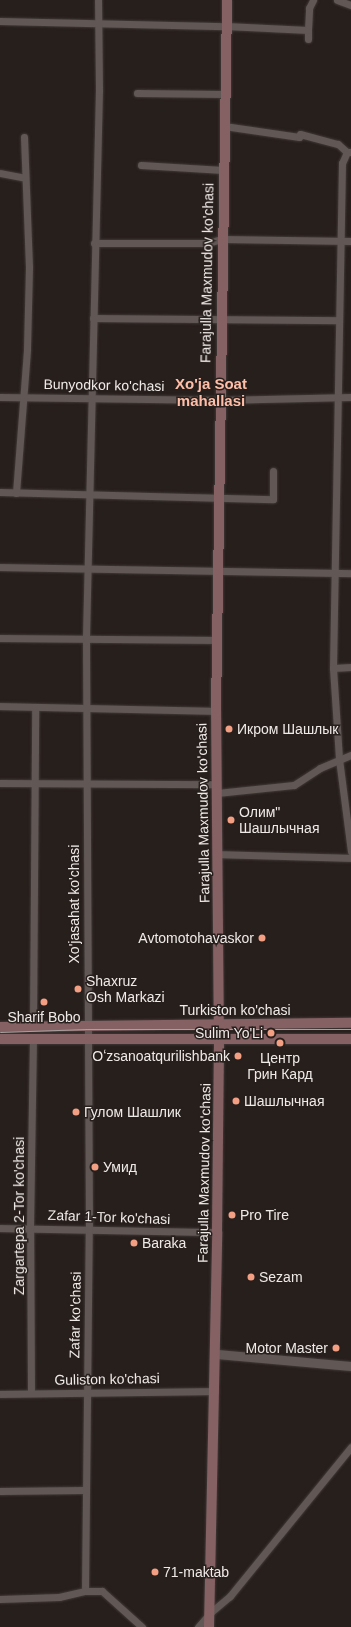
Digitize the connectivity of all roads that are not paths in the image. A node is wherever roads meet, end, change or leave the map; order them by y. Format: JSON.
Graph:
{"nodes":[{"id":1,"x":98,"y":0,"type":"edge"},
{"id":2,"x":227,"y":0,"type":"edge"},
{"id":3,"x":312,"y":0,"type":"edge"},
{"id":4,"x":337,"y":0,"type":"edge"},
{"id":5,"x":351,"y":5,"type":"edge"},
{"id":6,"x":0,"y":21,"type":"edge"},
{"id":7,"x":98,"y":22,"type":"junction"},
{"id":8,"x":226,"y":26,"type":"junction"},
{"id":9,"x":308,"y":30,"type":"junction"},
{"id":10,"x":308,"y":39,"type":"dead end"},
{"id":11,"x":137,"y":93,"type":"dead end"},
{"id":12,"x":225,"y":94,"type":"junction"},
{"id":13,"x":224,"y":126,"type":"junction"},
{"id":14,"x":24,"y":136,"type":"dead end"},
{"id":15,"x":349,"y":152,"type":"edge"},
{"id":16,"x":142,"y":165,"type":"dead end"},
{"id":17,"x":223,"y":170,"type":"junction"},
{"id":18,"x":0,"y":173,"type":"edge"},
{"id":19,"x":25,"y":178,"type":"junction"},
{"id":20,"x":222,"y":239,"type":"junction"},
{"id":21,"x":341,"y":241,"type":"junction"},
{"id":22,"x":351,"y":241,"type":"edge"},
{"id":23,"x":94,"y":243,"type":"junction"},
{"id":24,"x":93,"y":318,"type":"junction"},
{"id":25,"x":221,"y":318,"type":"junction"},
{"id":26,"x":339,"y":320,"type":"junction"},
{"id":27,"x":0,"y":397,"type":"edge"},
{"id":28,"x":24,"y":397,"type":"junction"},
{"id":29,"x":340,"y":397,"type":"junction"},
{"id":30,"x":351,"y":397,"type":"edge"},
{"id":31,"x":91,"y":398,"type":"junction"},
{"id":32,"x":220,"y":400,"type":"junction"},
{"id":33,"x":273,"y":471,"type":"dead end"},
{"id":34,"x":0,"y":492,"type":"edge"},
{"id":35,"x":16,"y":493,"type":"junction"},
{"id":36,"x":89,"y":495,"type":"junction"},
{"id":37,"x":219,"y":499,"type":"junction"},
{"id":38,"x":89,"y":567,"type":"junction"},
{"id":39,"x":0,"y":568,"type":"edge"},
{"id":40,"x":218,"y":570,"type":"junction"},
{"id":41,"x":351,"y":573,"type":"edge"},
{"id":42,"x":336,"y":574,"type":"junction"},
{"id":43,"x":86,"y":637,"type":"junction"},
{"id":44,"x":0,"y":638,"type":"edge"},
{"id":45,"x":216,"y":640,"type":"junction"},
{"id":46,"x":351,"y":667,"type":"edge"},
{"id":47,"x":333,"y":668,"type":"junction"},
{"id":48,"x":0,"y":706,"type":"edge"},
{"id":49,"x":35,"y":707,"type":"junction"},
{"id":50,"x":86,"y":708,"type":"junction"},
{"id":51,"x":216,"y":712,"type":"junction"},
{"id":52,"x":351,"y":755,"type":"edge"},
{"id":53,"x":339,"y":759,"type":"junction"},
{"id":54,"x":87,"y":782,"type":"junction"},
{"id":55,"x":0,"y":783,"type":"edge"},
{"id":56,"x":34,"y":783,"type":"junction"},
{"id":57,"x":217,"y":788,"type":"junction"},
{"id":58,"x":351,"y":851,"type":"edge"},
{"id":59,"x":217,"y":854,"type":"junction"},
{"id":60,"x":351,"y":858,"type":"edge"},
{"id":61,"x":351,"y":1023,"type":"edge"},
{"id":62,"x":219,"y":1024,"type":"junction"},
{"id":63,"x":87,"y":1026,"type":"junction"},
{"id":64,"x":0,"y":1027,"type":"edge"},
{"id":65,"x":33,"y":1027,"type":"junction"},
{"id":66,"x":0,"y":1039,"type":"edge"},
{"id":67,"x":87,"y":1039,"type":"junction"},
{"id":68,"x":219,"y":1039,"type":"junction"},
{"id":69,"x":351,"y":1039,"type":"edge"},
{"id":70,"x":33,"y":1040,"type":"junction"},
{"id":71,"x":0,"y":1228,"type":"edge"},
{"id":72,"x":30,"y":1228,"type":"junction"},
{"id":73,"x":89,"y":1230,"type":"junction"},
{"id":74,"x":217,"y":1232,"type":"junction"},
{"id":75,"x":216,"y":1354,"type":"junction"},
{"id":76,"x":351,"y":1366,"type":"edge"},
{"id":77,"x":215,"y":1391,"type":"junction"},
{"id":78,"x":31,"y":1393,"type":"junction"},
{"id":79,"x":87,"y":1393,"type":"junction"},
{"id":80,"x":0,"y":1394,"type":"edge"},
{"id":81,"x":351,"y":1447,"type":"edge"},
{"id":82,"x":85,"y":1490,"type":"junction"},
{"id":83,"x":0,"y":1491,"type":"edge"},
{"id":84,"x":86,"y":1591,"type":"junction"},
{"id":85,"x":0,"y":1599,"type":"edge"},
{"id":86,"x":211,"y":1612,"type":"junction"},
{"id":87,"x":142,"y":1627,"type":"edge"},
{"id":88,"x":205,"y":1627,"type":"edge"}],
"edges":[{"from":1,"to":7,"type":"street","name":"Xo'jasahat ko'chasi"},
{"from":2,"to":8,"type":"main road","name":"Farajulla Maxmudov ko'chasi"},
{"from":3,"to":9,"type":"street"},
{"from":4,"to":5,"type":"street"},
{"from":6,"to":7,"type":"street"},
{"from":7,"to":8,"type":"street"},
{"from":7,"to":23,"type":"street","name":"Xo'jasahat ko'chasi"},
{"from":8,"to":9,"type":"street"},
{"from":8,"to":12,"type":"main road","name":"Farajulla Maxmudov ko'chasi"},
{"from":9,"to":10,"type":"street"},
{"from":11,"to":12,"type":"street"},
{"from":12,"to":13,"type":"main road","name":"Farajulla Maxmudov ko'chasi"},
{"from":13,"to":15,"type":"street"},
{"from":13,"to":17,"type":"main road","name":"Farajulla Maxmudov ko'chasi"},
{"from":14,"to":19,"type":"street"},
{"from":15,"to":21,"type":"street"},
{"from":16,"to":17,"type":"street"},
{"from":17,"to":20,"type":"main road","name":"Farajulla Maxmudov ko'chasi"},
{"from":18,"to":19,"type":"street"},
{"from":19,"to":28,"type":"street"},
{"from":20,"to":21,"type":"street"},
{"from":20,"to":23,"type":"street"},
{"from":20,"to":25,"type":"main road","name":"Farajulla Maxmudov ko'chasi"},
{"from":21,"to":22,"type":"street"},
{"from":21,"to":26,"type":"street"},
{"from":23,"to":24,"type":"street","name":"Xo'jasahat ko'chasi"},
{"from":24,"to":25,"type":"street"},
{"from":24,"to":31,"type":"street","name":"Xo'jasahat ko'chasi"},
{"from":25,"to":26,"type":"street"},
{"from":25,"to":32,"type":"main road","name":"Farajulla Maxmudov ko'chasi"},
{"from":26,"to":29,"type":"street"},
{"from":27,"to":28,"type":"street","name":"Bunyodkor ko'chasi"},
{"from":28,"to":31,"type":"street","name":"Bunyodkor ko'chasi"},
{"from":28,"to":35,"type":"street"},
{"from":29,"to":30,"type":"street","name":"Bunyodkor ko'chasi"},
{"from":29,"to":32,"type":"street","name":"Bunyodkor ko'chasi"},
{"from":29,"to":42,"type":"street"},
{"from":31,"to":32,"type":"street","name":"Bunyodkor ko'chasi"},
{"from":31,"to":36,"type":"street","name":"Xo'jasahat ko'chasi"},
{"from":32,"to":37,"type":"main road","name":"Farajulla Maxmudov ko'chasi"},
{"from":33,"to":37,"type":"street"},
{"from":34,"to":35,"type":"street"},
{"from":35,"to":36,"type":"street"},
{"from":36,"to":37,"type":"street"},
{"from":36,"to":38,"type":"street","name":"Xo'jasahat ko'chasi"},
{"from":37,"to":40,"type":"main road","name":"Farajulla Maxmudov ko'chasi"},
{"from":38,"to":39,"type":"street"},
{"from":38,"to":40,"type":"street"},
{"from":38,"to":43,"type":"street","name":"Xo'jasahat ko'chasi"},
{"from":40,"to":42,"type":"street"},
{"from":40,"to":45,"type":"main road","name":"Farajulla Maxmudov ko'chasi"},
{"from":41,"to":42,"type":"street"},
{"from":42,"to":47,"type":"street"},
{"from":43,"to":44,"type":"street"},
{"from":43,"to":45,"type":"street"},
{"from":43,"to":50,"type":"street","name":"Xo'jasahat ko'chasi"},
{"from":45,"to":51,"type":"main road","name":"Farajulla Maxmudov ko'chasi"},
{"from":46,"to":47,"type":"street"},
{"from":47,"to":53,"type":"street"},
{"from":48,"to":49,"type":"street"},
{"from":49,"to":50,"type":"street"},
{"from":49,"to":56,"type":"street"},
{"from":50,"to":51,"type":"street"},
{"from":50,"to":54,"type":"street","name":"Xo'jasahat ko'chasi"},
{"from":51,"to":57,"type":"main road","name":"Farajulla Maxmudov ko'chasi"},
{"from":52,"to":53,"type":"street"},
{"from":53,"to":57,"type":"street"},
{"from":53,"to":58,"type":"street"},
{"from":54,"to":56,"type":"street"},
{"from":54,"to":57,"type":"street"},
{"from":54,"to":63,"type":"street","name":"Xo'jasahat ko'chasi"},
{"from":55,"to":56,"type":"street"},
{"from":56,"to":65,"type":"street"},
{"from":57,"to":59,"type":"main road","name":"Farajulla Maxmudov ko'chasi"},
{"from":59,"to":60,"type":"street"},
{"from":59,"to":62,"type":"main road","name":"Farajulla Maxmudov ko'chasi"},
{"from":61,"to":62,"type":"main road","name":"Turkiston ko'chasi"},
{"from":62,"to":63,"type":"main road","name":"Turkiston ko'chasi"},
{"from":62,"to":68,"type":"main road","name":"Farajulla Maxmudov ko'chasi"},
{"from":63,"to":65,"type":"main road","name":"Turkiston ko'chasi"},
{"from":63,"to":67,"type":"street","name":"Xo'jasahat ko'chasi"},
{"from":64,"to":65,"type":"main road","name":"Turkiston ko'chasi"},
{"from":66,"to":70,"type":"main road","name":"Turkiston ko'chasi"},
{"from":67,"to":68,"type":"main road","name":"Turkiston ko'chasi"},
{"from":67,"to":70,"type":"main road","name":"Turkiston ko'chasi"},
{"from":67,"to":73,"type":"street","name":"Zafar ko'chasi"},
{"from":68,"to":69,"type":"main road","name":"Turkiston ko'chasi"},
{"from":68,"to":74,"type":"main road","name":"Farajulla Maxmudov ko'chasi"},
{"from":70,"to":72,"type":"street","name":"Zargartepa 2-Tor ko'chasi"},
{"from":71,"to":72,"type":"street","name":"Zafar 1-Tor ko'chasi"},
{"from":72,"to":73,"type":"street","name":"Zafar 1-Tor ko'chasi"},
{"from":72,"to":78,"type":"street","name":"Zargartepa 2-Tor ko'chasi"},
{"from":73,"to":74,"type":"street","name":"Zafar 1-Tor ko'chasi"},
{"from":73,"to":79,"type":"street","name":"Zafar ko'chasi"},
{"from":74,"to":75,"type":"main road","name":"Farajulla Maxmudov ko'chasi"},
{"from":75,"to":76,"type":"street"},
{"from":75,"to":77,"type":"main road","name":"Farajulla Maxmudov ko'chasi"},
{"from":77,"to":79,"type":"street","name":"Guliston ko'chasi"},
{"from":77,"to":86,"type":"main road","name":"Farajulla Maxmudov ko'chasi"},
{"from":78,"to":79,"type":"street","name":"Guliston ko'chasi"},
{"from":78,"to":80,"type":"street","name":"Guliston ko'chasi"},
{"from":79,"to":82,"type":"street","name":"Zafar ko'chasi"},
{"from":81,"to":86,"type":"street"},
{"from":82,"to":83,"type":"street"},
{"from":82,"to":84,"type":"street","name":"Zafar ko'chasi"},
{"from":84,"to":85,"type":"street"},
{"from":84,"to":87,"type":"street"},
{"from":86,"to":88,"type":"main road","name":"Farajulla Maxmudov ko'chasi"}]}
